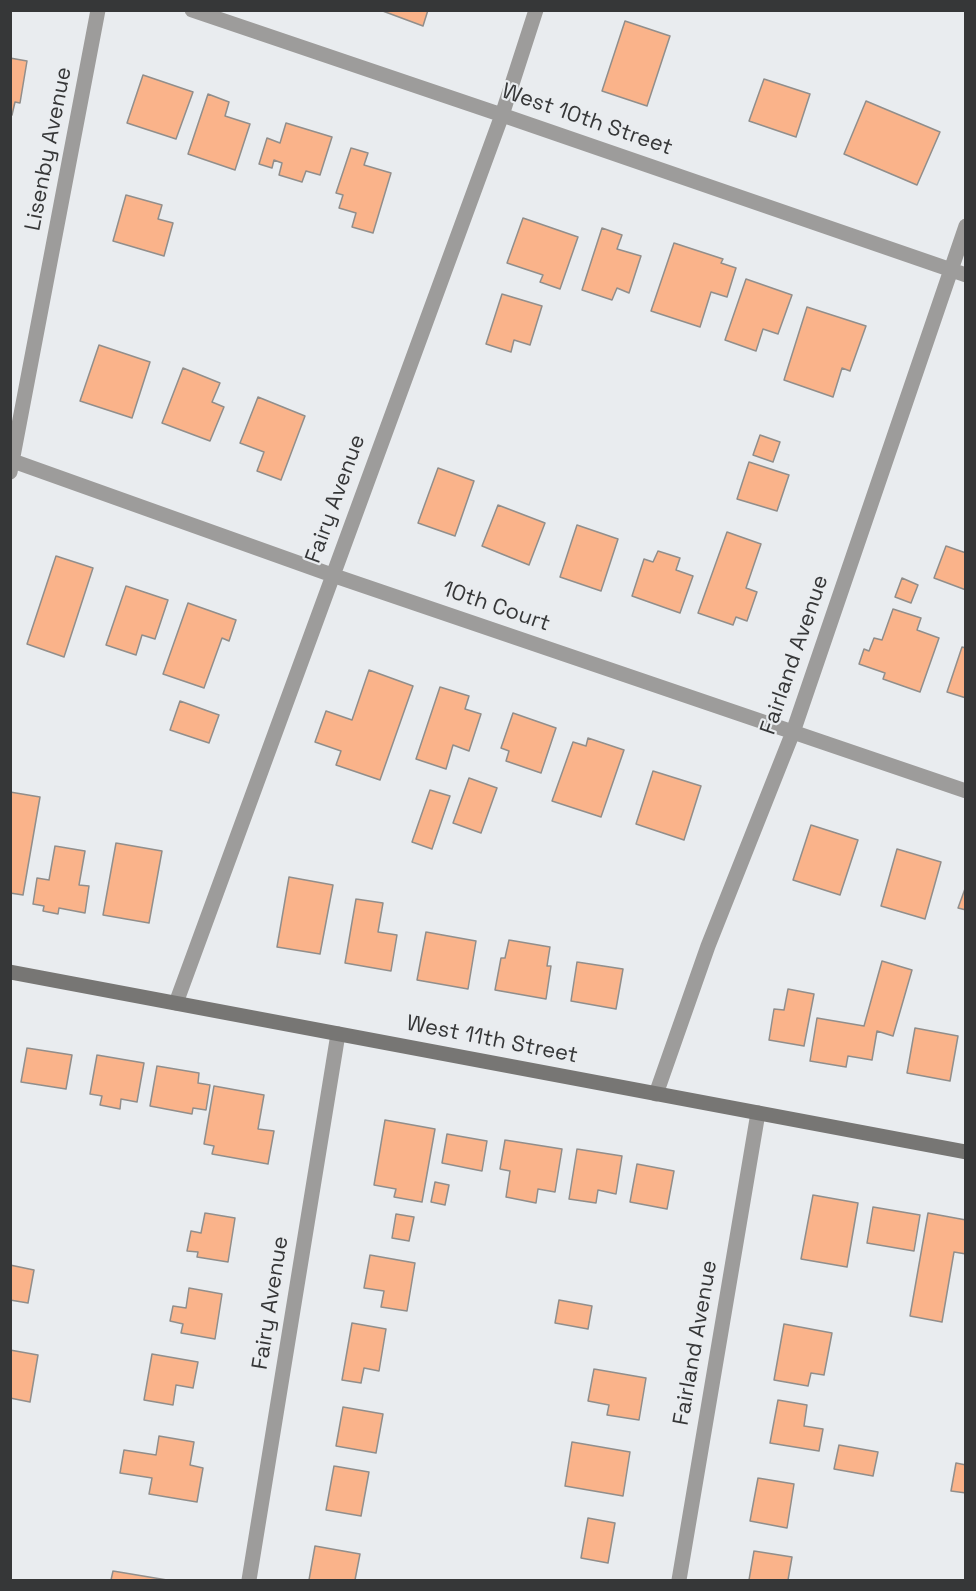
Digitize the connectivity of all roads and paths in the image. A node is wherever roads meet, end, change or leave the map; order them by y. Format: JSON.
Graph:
{"nodes":[{"id":1,"x":98,"y":10,"type":"edge"},
{"id":2,"x":192,"y":10,"type":"edge"},
{"id":3,"x":536,"y":10,"type":"edge"},
{"id":4,"x":502,"y":115,"type":"junction"},
{"id":5,"x":966,"y":226,"type":"edge"},
{"id":6,"x":950,"y":270,"type":"junction"},
{"id":7,"x":966,"y":275,"type":"edge"},
{"id":8,"x":12,"y":466,"type":"edge"},
{"id":9,"x":332,"y":575,"type":"junction"},
{"id":10,"x":793,"y":732,"type":"junction"},
{"id":11,"x":966,"y":791,"type":"edge"},
{"id":12,"x":10,"y":972,"type":"edge"},
{"id":13,"x":176,"y":1003,"type":"junction"},
{"id":14,"x":338,"y":1034,"type":"junction"},
{"id":15,"x":656,"y":1094,"type":"junction"},
{"id":16,"x":758,"y":1113,"type":"junction"},
{"id":17,"x":966,"y":1152,"type":"edge"},
{"id":18,"x":249,"y":1581,"type":"edge"},
{"id":19,"x":679,"y":1581,"type":"edge"}],
"edges":[{"from":1,"to":8,"type":"street","name":"Lisenby Avenue"},
{"from":2,"to":4,"type":"street","name":"West 10th Street"},
{"from":3,"to":4,"type":"street","name":"Fairy Avenue"},
{"from":4,"to":6,"type":"street","name":"West 10th Street"},
{"from":4,"to":9,"type":"street","name":"Fairy Avenue"},
{"from":5,"to":6,"type":"street","name":"Fairland Avenue"},
{"from":6,"to":7,"type":"street","name":"West 10th Street"},
{"from":6,"to":10,"type":"street","name":"Fairland Avenue"},
{"from":8,"to":9,"type":"street","name":"10th Court"},
{"from":9,"to":10,"type":"street","name":"10th Court"},
{"from":9,"to":13,"type":"street","name":"Fairy Avenue"},
{"from":10,"to":11,"type":"street","name":"10th Court"},
{"from":10,"to":15,"type":"street","name":"Fairland Avenue"},
{"from":12,"to":13,"type":"main road","name":"West 11th Street"},
{"from":13,"to":14,"type":"main road","name":"West 11th Street"},
{"from":14,"to":15,"type":"main road","name":"West 11th Street"},
{"from":14,"to":18,"type":"street","name":"Fairy Avenue"},
{"from":15,"to":16,"type":"main road","name":"West 11th Street"},
{"from":16,"to":17,"type":"main road","name":"West 11th Street"},
{"from":16,"to":19,"type":"street","name":"Fairland Avenue"}]}
